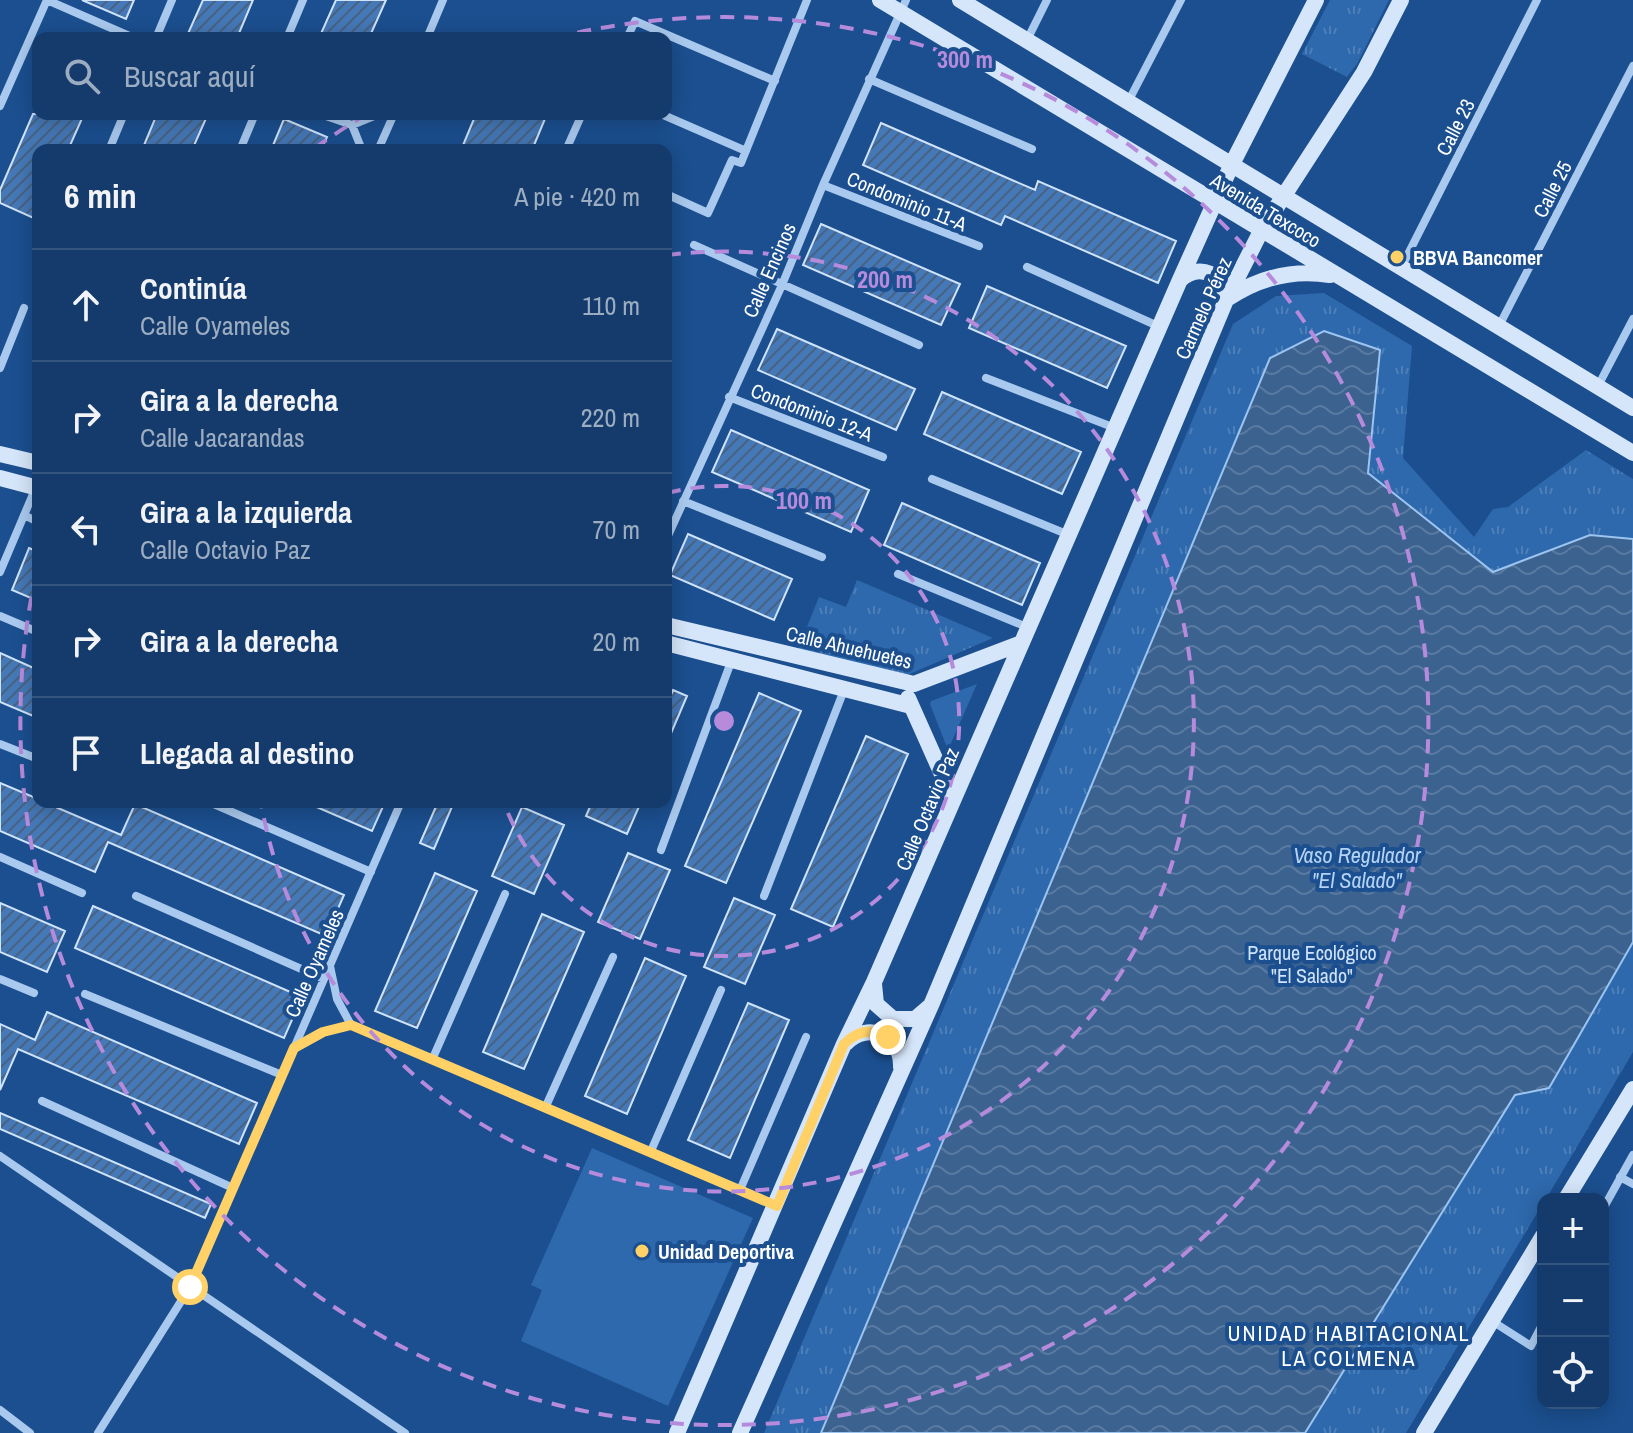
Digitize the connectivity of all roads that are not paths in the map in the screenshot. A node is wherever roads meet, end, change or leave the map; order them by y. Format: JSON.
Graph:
{"nodes":[{"id":1,"x":47,"y":0,"type":"edge"},
{"id":2,"x":172,"y":0,"type":"edge"},
{"id":3,"x":303,"y":0,"type":"edge"},
{"id":4,"x":443,"y":0,"type":"edge"},
{"id":5,"x":807,"y":0,"type":"edge"},
{"id":6,"x":880,"y":0,"type":"edge"},
{"id":7,"x":960,"y":0,"type":"edge"},
{"id":8,"x":1047,"y":0,"type":"edge"},
{"id":9,"x":1181,"y":0,"type":"edge"},
{"id":10,"x":1316,"y":0,"type":"edge"},
{"id":11,"x":1401,"y":0,"type":"edge"},
{"id":12,"x":1537,"y":0,"type":"edge"},
{"id":13,"x":903,"y":6,"type":"edge"},
{"id":14,"x":33,"y":32,"type":"edge"},
{"id":15,"x":120,"y":32,"type":"edge"},
{"id":16,"x":159,"y":32,"type":"edge"},
{"id":17,"x":290,"y":32,"type":"edge"},
{"id":18,"x":430,"y":32,"type":"edge"},
{"id":19,"x":630,"y":32,"type":"edge"},
{"id":20,"x":661,"y":32,"type":"edge"},
{"id":21,"x":32,"y":34,"type":"edge"},
{"id":22,"x":672,"y":37,"type":"edge"},
{"id":23,"x":1026,"y":41,"type":"junction"},
{"id":24,"x":1633,"y":66,"type":"edge"},
{"id":25,"x":869,"y":79,"type":"junction"},
{"id":26,"x":775,"y":81,"type":"junction"},
{"id":27,"x":1128,"y":103,"type":"junction"},
{"id":28,"x":0,"y":106,"type":"edge"},
{"id":29,"x":672,"y":119,"type":"edge"},
{"id":30,"x":122,"y":120,"type":"edge"},
{"id":31,"x":252,"y":120,"type":"edge"},
{"id":32,"x":337,"y":120,"type":"edge"},
{"id":33,"x":364,"y":120,"type":"edge"},
{"id":34,"x":391,"y":120,"type":"edge"},
{"id":35,"x":579,"y":120,"type":"edge"},
{"id":36,"x":352,"y":125,"type":"junction"},
{"id":37,"x":112,"y":144,"type":"edge"},
{"id":38,"x":242,"y":144,"type":"edge"},
{"id":39,"x":360,"y":144,"type":"edge"},
{"id":40,"x":381,"y":144,"type":"edge"},
{"id":41,"x":569,"y":144,"type":"edge"},
{"id":42,"x":1032,"y":149,"type":"dead end"},
{"id":43,"x":746,"y":151,"type":"junction"},
{"id":44,"x":1231,"y":166,"type":"junction"},
{"id":45,"x":823,"y":185,"type":"junction"},
{"id":46,"x":1283,"y":196,"type":"junction"},
{"id":47,"x":672,"y":197,"type":"edge"},
{"id":48,"x":1214,"y":202,"type":"junction"},
{"id":49,"x":1261,"y":231,"type":"junction"},
{"id":50,"x":694,"y":245,"type":"dead end"},
{"id":51,"x":979,"y":246,"type":"dead end"},
{"id":52,"x":1027,"y":267,"type":"dead end"},
{"id":53,"x":1401,"y":268,"type":"junction"},
{"id":54,"x":1340,"y":278,"type":"junction"},
{"id":55,"x":1179,"y":282,"type":"junction"},
{"id":56,"x":782,"y":285,"type":"junction"},
{"id":57,"x":1226,"y":300,"type":"junction"},
{"id":58,"x":24,"y":308,"type":"dead end"},
{"id":59,"x":1633,"y":319,"type":"edge"},
{"id":60,"x":1160,"y":327,"type":"junction"},
{"id":61,"x":1499,"y":327,"type":"junction"},
{"id":62,"x":919,"y":345,"type":"dead end"},
{"id":63,"x":0,"y":368,"type":"edge"},
{"id":64,"x":986,"y":378,"type":"dead end"},
{"id":65,"x":1597,"y":387,"type":"junction"},
{"id":66,"x":729,"y":397,"type":"junction"},
{"id":67,"x":1633,"y":408,"type":"edge"},
{"id":68,"x":1116,"y":429,"type":"junction"},
{"id":69,"x":1633,"y":453,"type":"edge"},
{"id":70,"x":0,"y":454,"type":"edge"},
{"id":71,"x":883,"y":457,"type":"dead end"},
{"id":72,"x":32,"y":462,"type":"edge"},
{"id":73,"x":0,"y":478,"type":"edge"},
{"id":74,"x":932,"y":479,"type":"dead end"},
{"id":75,"x":32,"y":485,"type":"edge"},
{"id":76,"x":32,"y":497,"type":"edge"},
{"id":77,"x":683,"y":501,"type":"junction"},
{"id":78,"x":24,"y":515,"type":"junction"},
{"id":79,"x":32,"y":519,"type":"edge"},
{"id":80,"x":672,"y":526,"type":"edge"},
{"id":81,"x":1070,"y":535,"type":"junction"},
{"id":82,"x":822,"y":557,"type":"dead end"},
{"id":83,"x":0,"y":572,"type":"edge"},
{"id":84,"x":898,"y":574,"type":"dead end"},
{"id":85,"x":0,"y":616,"type":"edge"},
{"id":86,"x":672,"y":626,"type":"edge"},
{"id":87,"x":1027,"y":627,"type":"junction"},
{"id":88,"x":32,"y":629,"type":"edge"},
{"id":89,"x":1019,"y":644,"type":"junction"},
{"id":90,"x":672,"y":645,"type":"edge"},
{"id":91,"x":731,"y":662,"type":"junction"},
{"id":92,"x":914,"y":684,"type":"junction"},
{"id":93,"x":844,"y":690,"type":"junction"},
{"id":94,"x":911,"y":706,"type":"junction"},
{"id":95,"x":0,"y":744,"type":"edge"},
{"id":96,"x":32,"y":757,"type":"edge"},
{"id":97,"x":953,"y":799,"type":"junction"},
{"id":98,"x":223,"y":808,"type":"edge"},
{"id":99,"x":398,"y":808,"type":"edge"},
{"id":100,"x":661,"y":850,"type":"dead end"},
{"id":101,"x":0,"y":857,"type":"edge"},
{"id":102,"x":371,"y":872,"type":"junction"},
{"id":103,"x":82,"y":893,"type":"dead end"},
{"id":104,"x":505,"y":894,"type":"dead end"},
{"id":105,"x":136,"y":896,"type":"dead end"},
{"id":106,"x":764,"y":896,"type":"dead end"},
{"id":107,"x":613,"y":957,"type":"dead end"},
{"id":108,"x":330,"y":965,"type":"junction"},
{"id":109,"x":0,"y":979,"type":"edge"},
{"id":110,"x":324,"y":979,"type":"junction"},
{"id":111,"x":874,"y":982,"type":"junction"},
{"id":112,"x":721,"y":990,"type":"dead end"},
{"id":113,"x":34,"y":993,"type":"dead end"},
{"id":114,"x":85,"y":994,"type":"dead end"},
{"id":115,"x":932,"y":1003,"type":"junction"},
{"id":116,"x":351,"y":1025,"type":"junction"},
{"id":117,"x":806,"y":1037,"type":"dead end"},
{"id":118,"x":844,"y":1044,"type":"junction"},
{"id":119,"x":294,"y":1048,"type":"junction"},
{"id":120,"x":432,"y":1060,"type":"junction"},
{"id":121,"x":900,"y":1068,"type":"junction"},
{"id":122,"x":282,"y":1075,"type":"junction"},
{"id":123,"x":1633,"y":1089,"type":"edge"},
{"id":124,"x":42,"y":1101,"type":"dead end"},
{"id":125,"x":546,"y":1106,"type":"junction"},
{"id":126,"x":651,"y":1151,"type":"junction"},
{"id":127,"x":1633,"y":1155,"type":"edge"},
{"id":128,"x":0,"y":1156,"type":"edge"},
{"id":129,"x":1620,"y":1177,"type":"junction"},
{"id":130,"x":1633,"y":1184,"type":"edge"},
{"id":131,"x":233,"y":1188,"type":"junction"},
{"id":132,"x":740,"y":1190,"type":"junction"},
{"id":133,"x":1570,"y":1193,"type":"edge"},
{"id":134,"x":1609,"y":1198,"type":"edge"},
{"id":135,"x":777,"y":1206,"type":"junction"},
{"id":136,"x":1537,"y":1246,"type":"edge"},
{"id":137,"x":190,"y":1287,"type":"junction"},
{"id":138,"x":1491,"y":1321,"type":"junction"},
{"id":139,"x":1537,"y":1334,"type":"edge"},
{"id":140,"x":0,"y":1410,"type":"edge"},
{"id":141,"x":30,"y":1433,"type":"edge"},
{"id":142,"x":98,"y":1433,"type":"edge"},
{"id":143,"x":405,"y":1433,"type":"edge"},
{"id":144,"x":677,"y":1433,"type":"edge"},
{"id":145,"x":740,"y":1433,"type":"edge"},
{"id":146,"x":1424,"y":1433,"type":"edge"}],
"edges":[{"from":1,"to":14,"type":"street"},
{"from":1,"to":15,"type":"street"},
{"from":2,"to":16,"type":"street"},
{"from":3,"to":17,"type":"street"},
{"from":4,"to":18,"type":"street"},
{"from":5,"to":26,"type":"street"},
{"from":6,"to":13,"type":"street","name":"Avenida Texcoco"},
{"from":7,"to":23,"type":"street","name":"Avenida Texcoco"},
{"from":8,"to":23,"type":"street"},
{"from":9,"to":27,"type":"street"},
{"from":10,"to":44,"type":"street"},
{"from":11,"to":46,"type":"street","name":"Carmelo Pérez"},
{"from":12,"to":53,"type":"street","name":"Calle 23"},
{"from":13,"to":25,"type":"street","name":"Calle Encinos"},
{"from":13,"to":48,"type":"street","name":"Avenida Texcoco"},
{"from":19,"to":20,"type":"street"},
{"from":21,"to":28,"type":"street"},
{"from":22,"to":26,"type":"street"},
{"from":23,"to":27,"type":"street","name":"Avenida Texcoco"},
{"from":24,"to":61,"type":"street","name":"Calle 25"},
{"from":25,"to":42,"type":"street"},
{"from":25,"to":45,"type":"street","name":"Calle Encinos"},
{"from":26,"to":43,"type":"street"},
{"from":27,"to":44,"type":"street","name":"Avenida Texcoco"},
{"from":29,"to":43,"type":"street"},
{"from":30,"to":37,"type":"street"},
{"from":31,"to":38,"type":"street"},
{"from":32,"to":36,"type":"street"},
{"from":33,"to":36,"type":"street"},
{"from":34,"to":40,"type":"street"},
{"from":35,"to":41,"type":"street"},
{"from":36,"to":39,"type":"street"},
{"from":43,"to":47,"type":"street"},
{"from":44,"to":46,"type":"street","name":"Avenida Texcoco"},
{"from":44,"to":48,"type":"street"},
{"from":45,"to":51,"type":"street","name":"Condominio 11-A"},
{"from":45,"to":56,"type":"street","name":"Calle Encinos"},
{"from":46,"to":49,"type":"street","name":"Carmelo Pérez"},
{"from":46,"to":53,"type":"street","name":"Avenida Texcoco"},
{"from":48,"to":49,"type":"street","name":"Avenida Texcoco"},
{"from":48,"to":55,"type":"street","name":"Calle Octavio Paz"},
{"from":49,"to":54,"type":"street","name":"Avenida Texcoco"},
{"from":49,"to":57,"type":"street","name":"Carmelo Pérez"},
{"from":50,"to":56,"type":"street"},
{"from":52,"to":60,"type":"street"},
{"from":53,"to":61,"type":"street","name":"Avenida Texcoco"},
{"from":54,"to":57,"type":"street"},
{"from":54,"to":69,"type":"street","name":"Avenida Texcoco"},
{"from":55,"to":57,"type":"street"},
{"from":55,"to":60,"type":"street","name":"Calle Octavio Paz"},
{"from":56,"to":62,"type":"street"},
{"from":56,"to":66,"type":"street","name":"Calle Encinos"},
{"from":57,"to":115,"type":"street","name":"Carmelo Pérez"},
{"from":58,"to":63,"type":"street"},
{"from":59,"to":65,"type":"street"},
{"from":60,"to":68,"type":"street","name":"Calle Octavio Paz"},
{"from":61,"to":65,"type":"street","name":"Avenida Texcoco"},
{"from":64,"to":68,"type":"street"},
{"from":65,"to":67,"type":"street","name":"Avenida Texcoco"},
{"from":66,"to":71,"type":"street","name":"Condominio 12-A"},
{"from":66,"to":77,"type":"street","name":"Calle Encinos"},
{"from":68,"to":81,"type":"street","name":"Calle Octavio Paz"},
{"from":70,"to":72,"type":"street"},
{"from":73,"to":75,"type":"street"},
{"from":74,"to":81,"type":"street"},
{"from":76,"to":78,"type":"street"},
{"from":77,"to":80,"type":"street","name":"Calle Encinos"},
{"from":77,"to":82,"type":"street"},
{"from":78,"to":79,"type":"street"},
{"from":78,"to":83,"type":"street"},
{"from":81,"to":87,"type":"street","name":"Calle Octavio Paz"},
{"from":84,"to":87,"type":"street"},
{"from":85,"to":88,"type":"street"},
{"from":86,"to":92,"type":"street","name":"Calle Ahuehuetes"},
{"from":87,"to":89,"type":"street","name":"Calle Octavio Paz"},
{"from":89,"to":92,"type":"street","name":"Calle Ahuehuetes"},
{"from":89,"to":97,"type":"street","name":"Calle Octavio Paz"},
{"from":90,"to":91,"type":"street","name":"Calle Ahuehuetes"},
{"from":91,"to":93,"type":"street","name":"Calle Ahuehuetes"},
{"from":91,"to":100,"type":"street"},
{"from":92,"to":94,"type":"street"},
{"from":93,"to":94,"type":"street","name":"Calle Ahuehuetes"},
{"from":93,"to":106,"type":"street"},
{"from":94,"to":97,"type":"street"},
{"from":95,"to":96,"type":"street"},
{"from":97,"to":111,"type":"street","name":"Calle Octavio Paz"},
{"from":98,"to":102,"type":"street"},
{"from":99,"to":102,"type":"street","name":"Calle Oyameles"},
{"from":101,"to":103,"type":"street"},
{"from":102,"to":108,"type":"street","name":"Calle Oyameles"},
{"from":104,"to":120,"type":"street"},
{"from":105,"to":110,"type":"street"},
{"from":107,"to":125,"type":"street"},
{"from":108,"to":110,"type":"street","name":"Calle Oyameles"},
{"from":108,"to":116,"type":"street"},
{"from":109,"to":113,"type":"street"},
{"from":110,"to":119,"type":"street","name":"Calle Oyameles"},
{"from":111,"to":115,"type":"street"},
{"from":111,"to":118,"type":"street","name":"Calle Octavio Paz"},
{"from":112,"to":126,"type":"street"},
{"from":114,"to":122,"type":"street"},
{"from":115,"to":121,"type":"street"},
{"from":116,"to":119,"type":"street"},
{"from":116,"to":120,"type":"street"},
{"from":117,"to":132,"type":"street"},
{"from":118,"to":121,"type":"street"},
{"from":118,"to":135,"type":"street","name":"Calle Octavio Paz"},
{"from":119,"to":122,"type":"street","name":"Calle Oyameles"},
{"from":120,"to":125,"type":"street"},
{"from":121,"to":145,"type":"street"},
{"from":122,"to":131,"type":"street","name":"Calle Oyameles"},
{"from":123,"to":133,"type":"street"},
{"from":124,"to":131,"type":"street"},
{"from":125,"to":126,"type":"street"},
{"from":126,"to":132,"type":"street"},
{"from":127,"to":129,"type":"street"},
{"from":128,"to":137,"type":"street"},
{"from":129,"to":130,"type":"street"},
{"from":129,"to":134,"type":"street"},
{"from":131,"to":137,"type":"street","name":"Calle Oyameles"},
{"from":132,"to":135,"type":"street"},
{"from":135,"to":144,"type":"street","name":"Calle Octavio Paz"},
{"from":136,"to":138,"type":"street"},
{"from":137,"to":142,"type":"street","name":"Calle Oyameles"},
{"from":137,"to":143,"type":"street"},
{"from":138,"to":139,"type":"street"},
{"from":138,"to":146,"type":"street"},
{"from":140,"to":141,"type":"street"}]}
